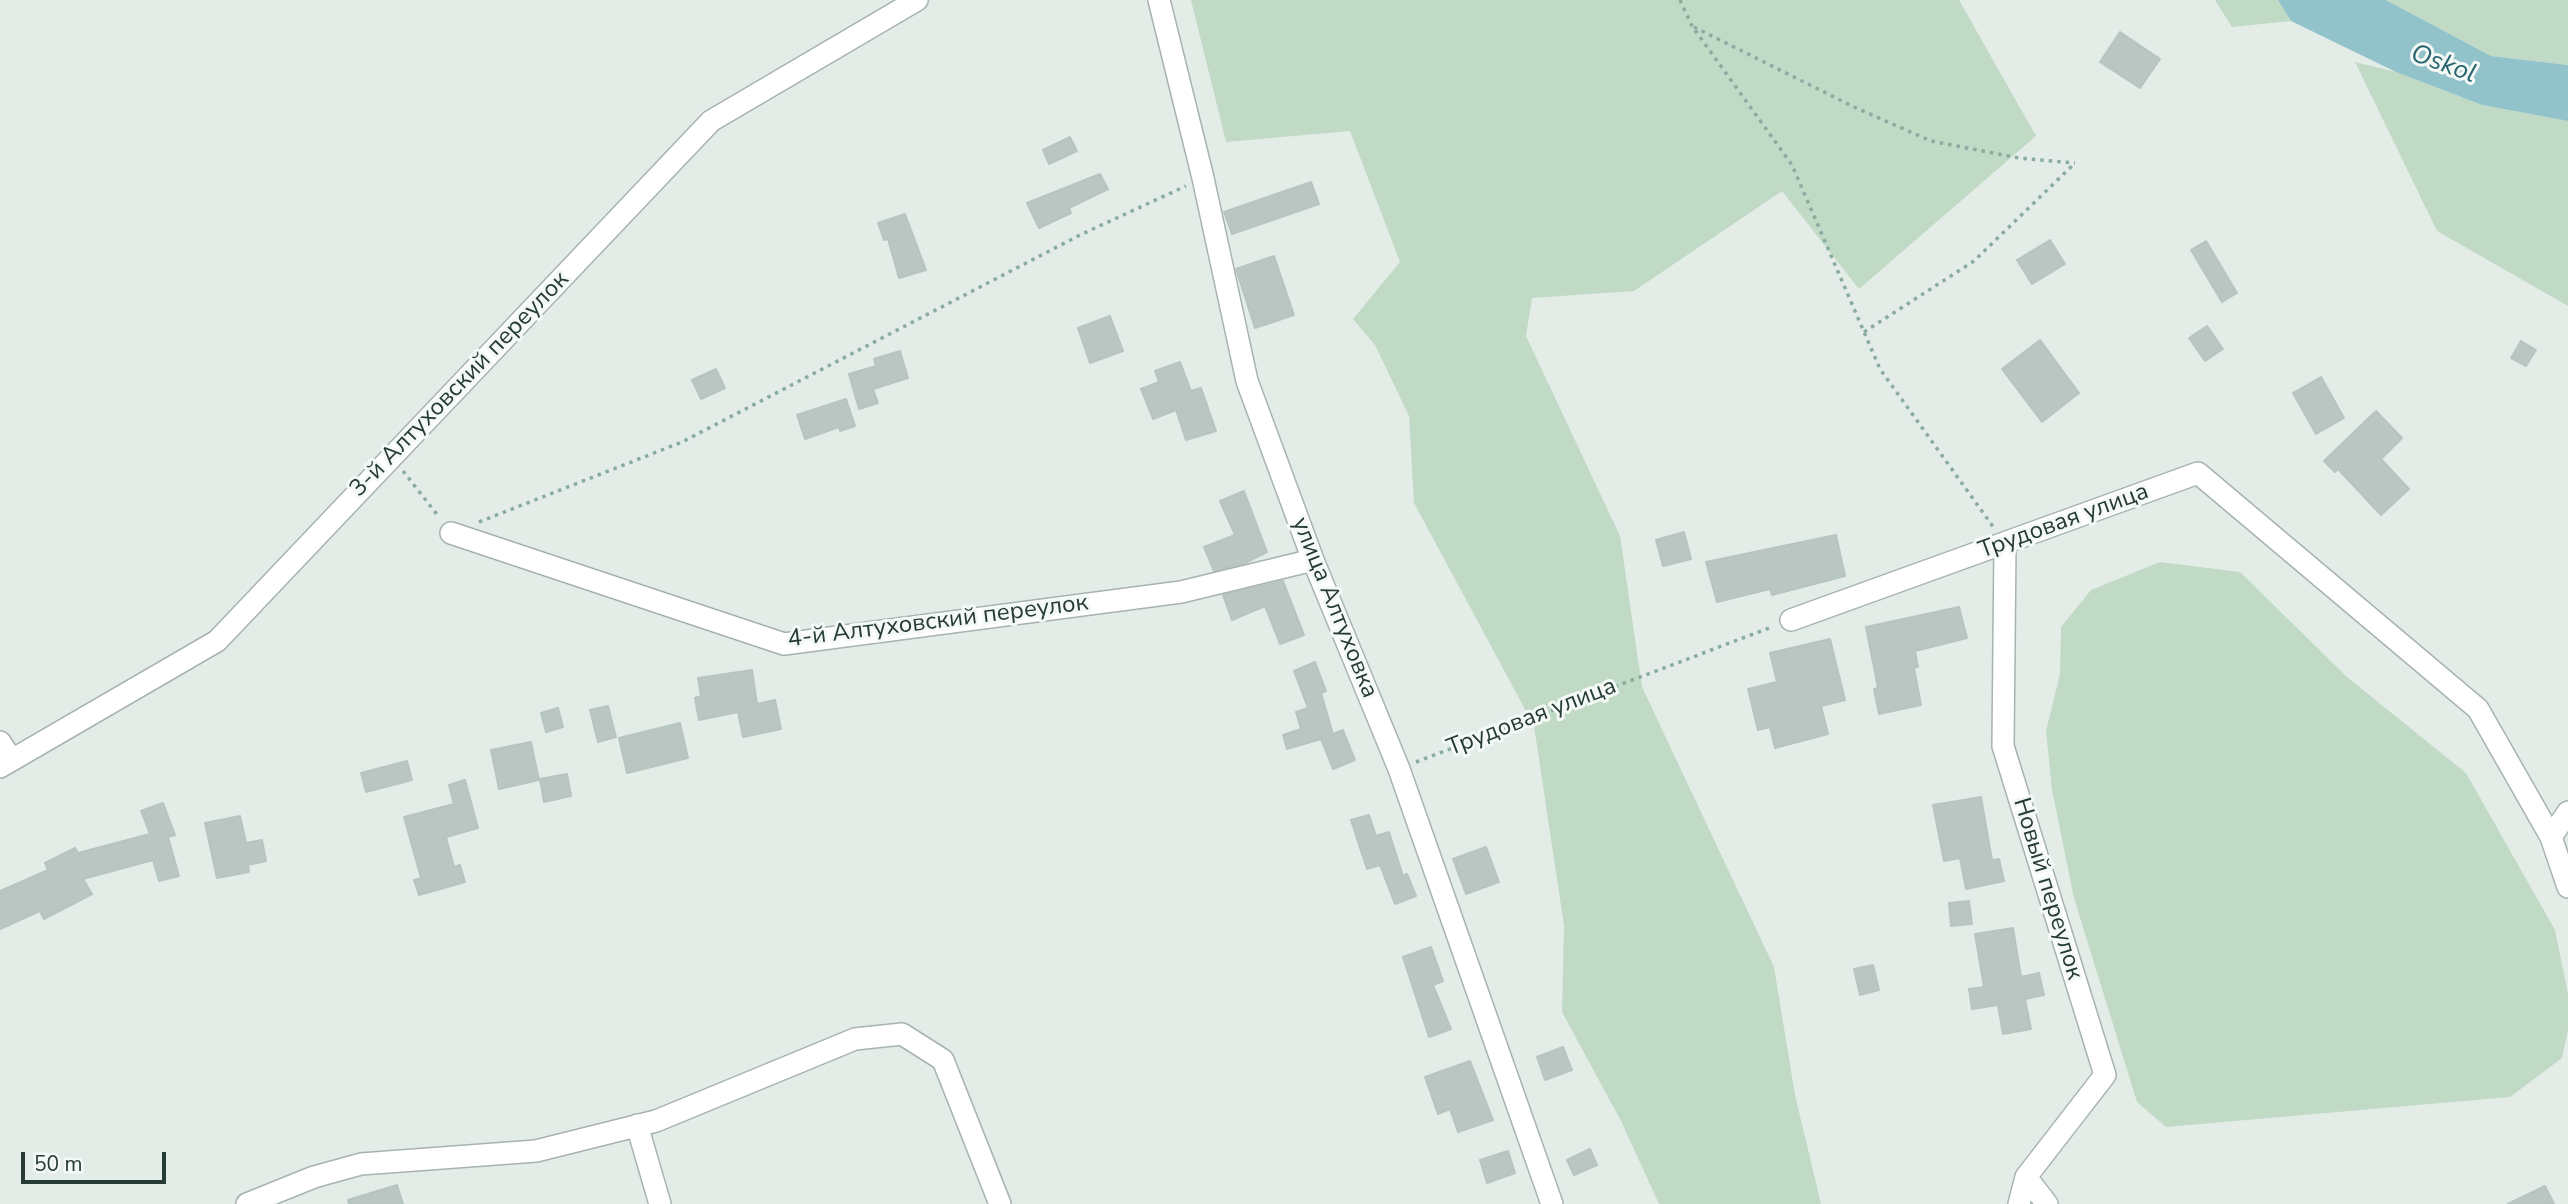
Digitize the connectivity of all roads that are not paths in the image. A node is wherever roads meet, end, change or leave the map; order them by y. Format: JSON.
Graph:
{"nodes":[{"id":1,"x":917,"y":0,"type":"edge"},
{"id":2,"x":1159,"y":0,"type":"edge"},
{"id":3,"x":451,"y":533,"type":"road end"},
{"id":4,"x":2005,"y":543,"type":"junction"},
{"id":5,"x":1313,"y":560,"type":"junction"},
{"id":6,"x":1791,"y":620,"type":"road end"},
{"id":7,"x":0,"y":742,"type":"edge"},
{"id":8,"x":6,"y":764,"type":"edge"},
{"id":9,"x":2568,"y":813,"type":"edge"},
{"id":10,"x":2551,"y":837,"type":"junction"},
{"id":11,"x":2568,"y":887,"type":"edge"},
{"id":12,"x":637,"y":1125,"type":"junction"},
{"id":13,"x":2026,"y":1177,"type":"junction"},
{"id":14,"x":247,"y":1204,"type":"edge"},
{"id":15,"x":660,"y":1204,"type":"edge"},
{"id":16,"x":1000,"y":1204,"type":"edge"},
{"id":17,"x":1552,"y":1204,"type":"edge"},
{"id":18,"x":2019,"y":1204,"type":"edge"},
{"id":19,"x":2047,"y":1204,"type":"edge"}],
"edges":[{"from":1,"to":8,"type":"street","name":"3-й Алтуховский переулок"},
{"from":2,"to":5,"type":"street","name":"улица Алтуховка"},
{"from":3,"to":5,"type":"street","name":"4-й Алтуховский переулок"},
{"from":4,"to":6,"type":"street","name":"Трудовая улица"},
{"from":4,"to":10,"type":"street","name":"Трудовая улица"},
{"from":4,"to":13,"type":"street","name":"Новый переулок"},
{"from":5,"to":17,"type":"street","name":"улица Алтуховка"},
{"from":7,"to":8,"type":"street"},
{"from":9,"to":10,"type":"street"},
{"from":10,"to":11,"type":"street","name":"Трудовая улица"},
{"from":12,"to":14,"type":"street"},
{"from":12,"to":15,"type":"street"},
{"from":12,"to":16,"type":"street"},
{"from":13,"to":18,"type":"street","name":"Новый переулок"},
{"from":13,"to":19,"type":"street"}]}
